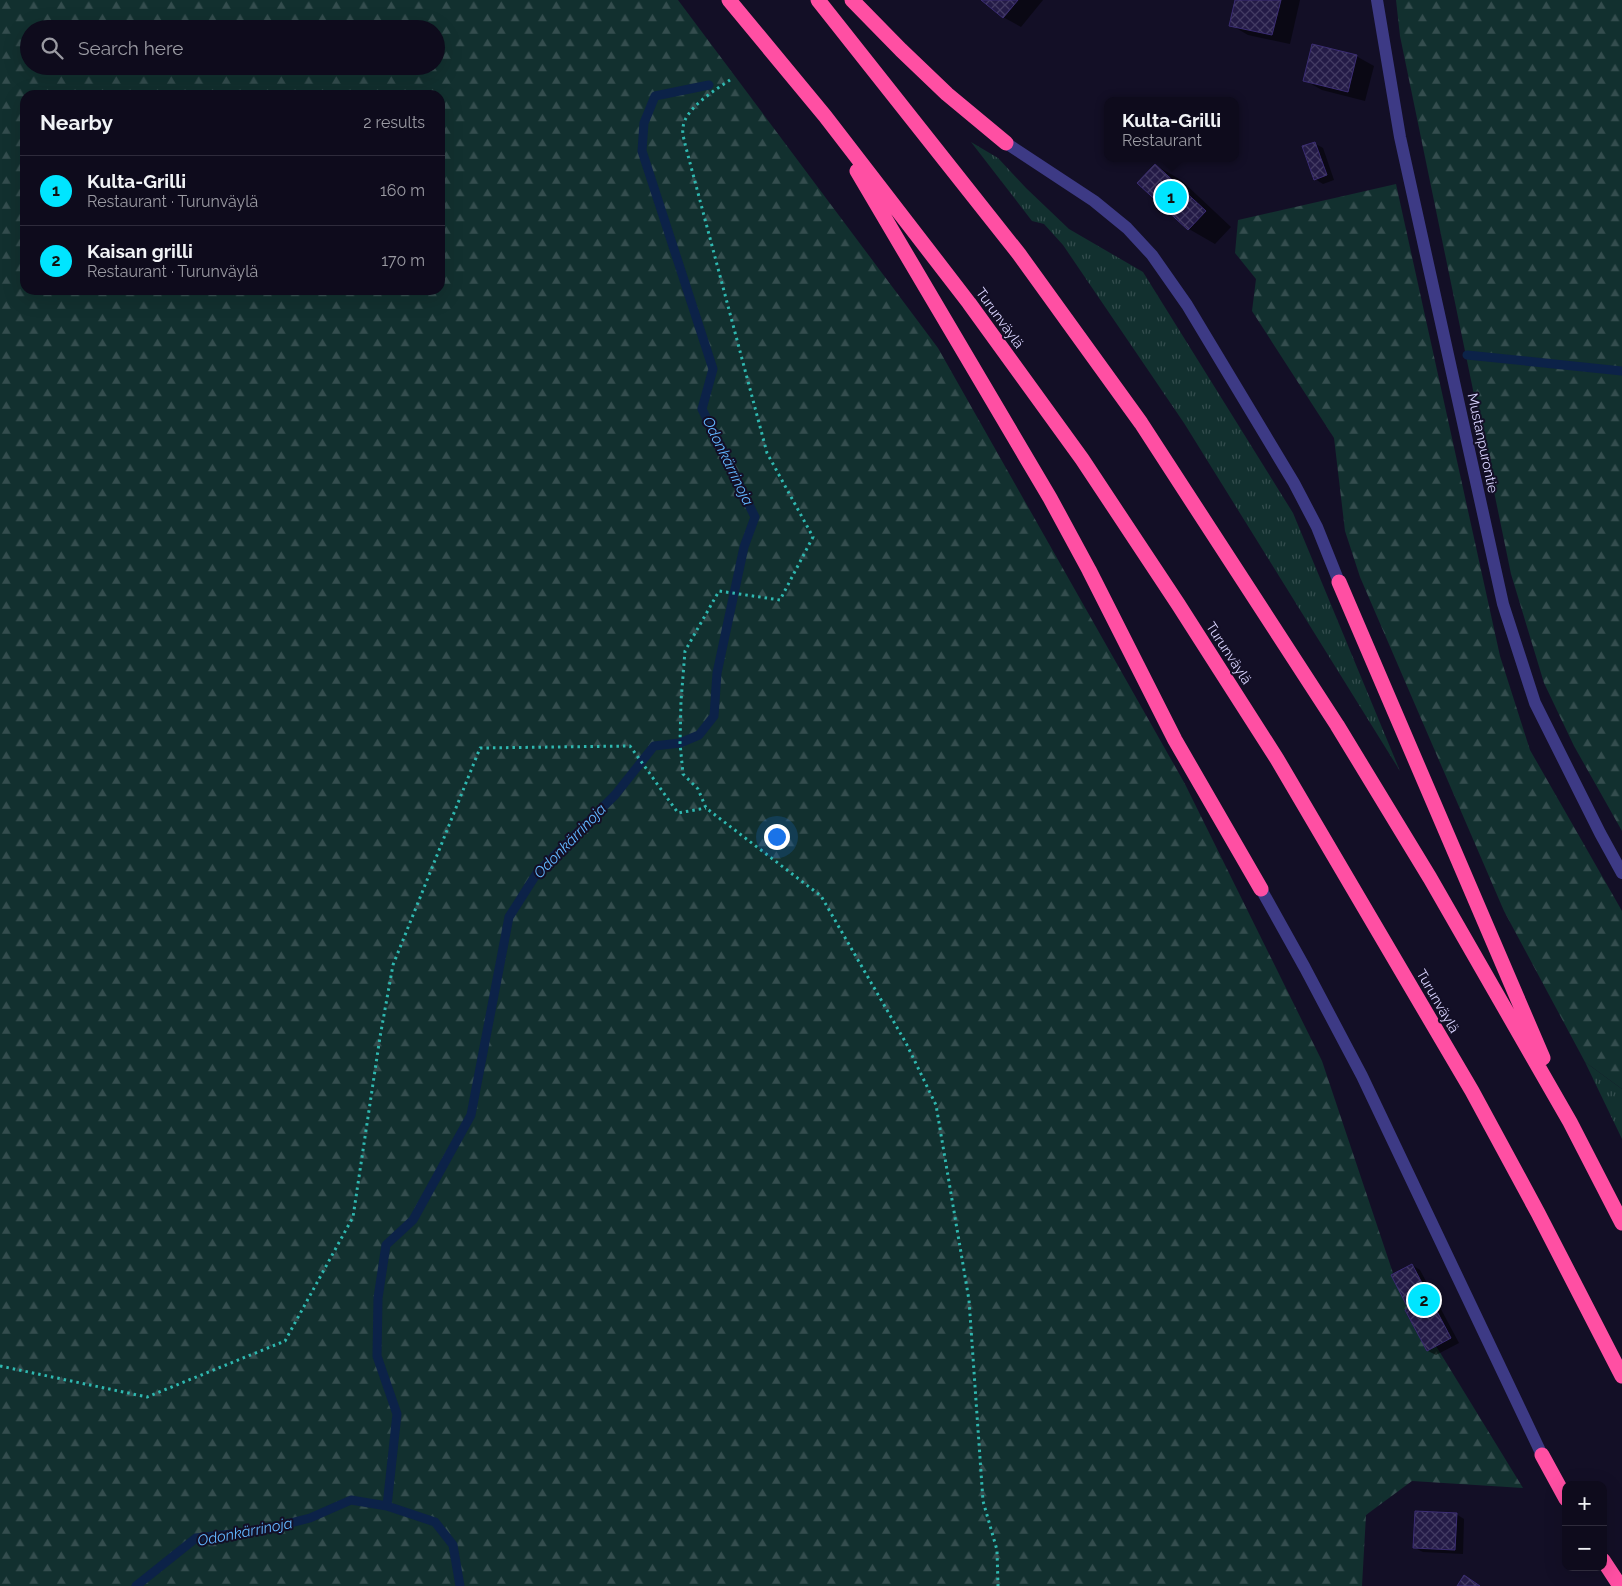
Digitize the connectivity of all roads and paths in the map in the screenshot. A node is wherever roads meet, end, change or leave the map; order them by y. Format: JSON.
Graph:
{"nodes":[{"id":1,"x":729,"y":0,"type":"edge"},
{"id":2,"x":818,"y":0,"type":"edge"},
{"id":3,"x":852,"y":0,"type":"edge"},
{"id":4,"x":1377,"y":0,"type":"edge"},
{"id":5,"x":730,"y":80,"type":"dead end"},
{"id":6,"x":825,"y":116,"type":"junction"},
{"id":7,"x":1006,"y":142,"type":"joint"},
{"id":8,"x":1340,"y":582,"type":"joint"},
{"id":9,"x":706,"y":808,"type":"junction"},
{"id":10,"x":1622,"y":873,"type":"edge"},
{"id":11,"x":1261,"y":889,"type":"joint"},
{"id":12,"x":1570,"y":1122,"type":"junction"},
{"id":13,"x":1622,"y":1223,"type":"edge"},
{"id":14,"x":0,"y":1366,"type":"edge"},
{"id":15,"x":1622,"y":1376,"type":"edge"},
{"id":16,"x":1542,"y":1455,"type":"joint"},
{"id":17,"x":1562,"y":1492,"type":"edge"},
{"id":18,"x":1607,"y":1566,"type":"edge"},
{"id":19,"x":998,"y":1586,"type":"edge"},
{"id":20,"x":1620,"y":1586,"type":"edge"}],
"edges":[{"from":1,"to":6,"type":"highway","name":"Turunväylä"},
{"from":2,"to":12,"type":"highway"},
{"from":3,"to":7,"type":"highway"},
{"from":4,"to":10,"type":"street","name":"Mustanpurontie"},
{"from":5,"to":9,"type":"path"},
{"from":6,"to":11,"type":"highway"},
{"from":6,"to":15,"type":"highway","name":"Turunväylä"},
{"from":7,"to":8,"type":"street"},
{"from":8,"to":12,"type":"highway"},
{"from":9,"to":14,"type":"path"},
{"from":9,"to":19,"type":"path"},
{"from":11,"to":16,"type":"street"},
{"from":12,"to":13,"type":"highway"},
{"from":16,"to":17,"type":"highway"},
{"from":18,"to":20,"type":"highway"}]}
